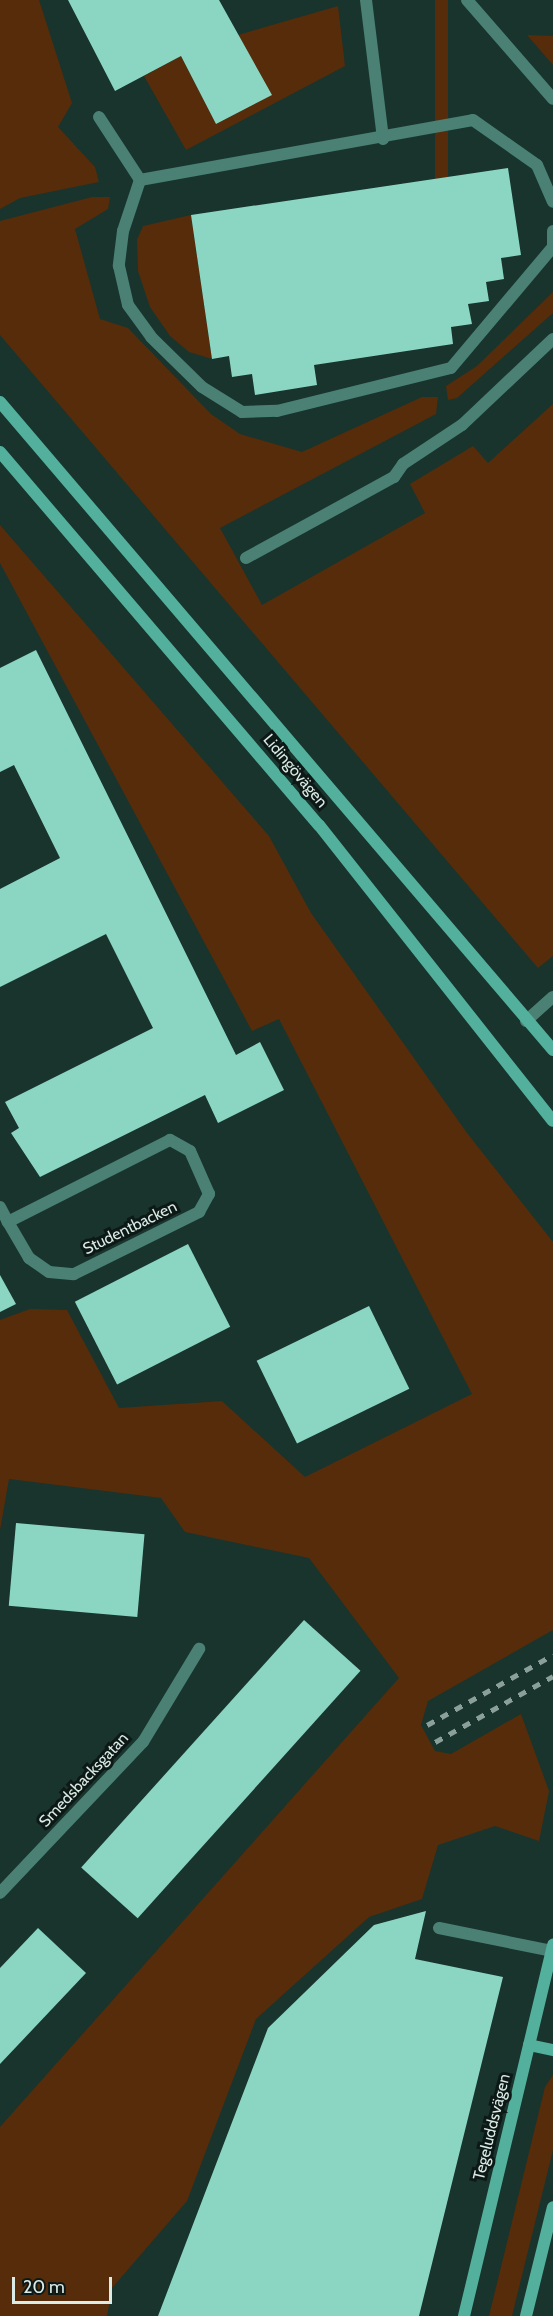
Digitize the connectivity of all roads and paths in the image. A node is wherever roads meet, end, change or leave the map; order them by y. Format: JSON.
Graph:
{"nodes":[{"id":1,"x":366,"y":0,"type":"edge"},
{"id":2,"x":467,"y":0,"type":"edge"},
{"id":3,"x":553,"y":99,"type":"edge"},
{"id":4,"x":99,"y":117,"type":"dead end"},
{"id":5,"x":383,"y":139,"type":"junction"},
{"id":6,"x":140,"y":180,"type":"junction"},
{"id":7,"x":553,"y":202,"type":"edge"},
{"id":8,"x":553,"y":231,"type":"edge"},
{"id":9,"x":553,"y":339,"type":"edge"},
{"id":10,"x":0,"y":402,"type":"edge"},
{"id":11,"x":0,"y":452,"type":"edge"},
{"id":12,"x":246,"y":558,"type":"dead end"},
{"id":13,"x":553,"y":996,"type":"edge"},
{"id":14,"x":526,"y":1021,"type":"junction"},
{"id":15,"x":553,"y":1050,"type":"edge"},
{"id":16,"x":553,"y":1121,"type":"edge"},
{"id":17,"x":0,"y":1207,"type":"edge"},
{"id":18,"x":8,"y":1222,"type":"junction"},
{"id":19,"x":199,"y":1649,"type":"dead end"},
{"id":20,"x":0,"y":1893,"type":"edge"},
{"id":21,"x":439,"y":1928,"type":"dead end"},
{"id":22,"x":553,"y":1949,"type":"edge"},
{"id":23,"x":529,"y":2044,"type":"junction"},
{"id":24,"x":553,"y":2050,"type":"edge"},
{"id":25,"x":553,"y":2207,"type":"edge"},
{"id":26,"x":464,"y":2316,"type":"edge"},
{"id":27,"x":526,"y":2316,"type":"edge"}],
"edges":[{"from":1,"to":5,"type":"street"},
{"from":2,"to":3,"type":"street"},
{"from":4,"to":6,"type":"street"},
{"from":5,"to":6,"type":"street"},
{"from":5,"to":7,"type":"street"},
{"from":6,"to":8,"type":"street"},
{"from":9,"to":12,"type":"street"},
{"from":10,"to":14,"type":"main road","name":"Lidingövägen"},
{"from":11,"to":16,"type":"main road","name":"Lidingövägen"},
{"from":13,"to":14,"type":"street"},
{"from":14,"to":15,"type":"main road","name":"Lidingövägen"},
{"from":17,"to":18,"type":"street","name":"Studentbacken"},
{"from":18,"to":18,"type":"street","name":"Studentbacken"},
{"from":19,"to":20,"type":"street","name":"Smedsbacksgatan"},
{"from":21,"to":22,"type":"street"},
{"from":22,"to":23,"type":"main road","name":"Tegeluddsvägen"},
{"from":23,"to":24,"type":"main road"},
{"from":23,"to":26,"type":"main road","name":"Tegeluddsvägen"},
{"from":25,"to":27,"type":"main road"}]}
